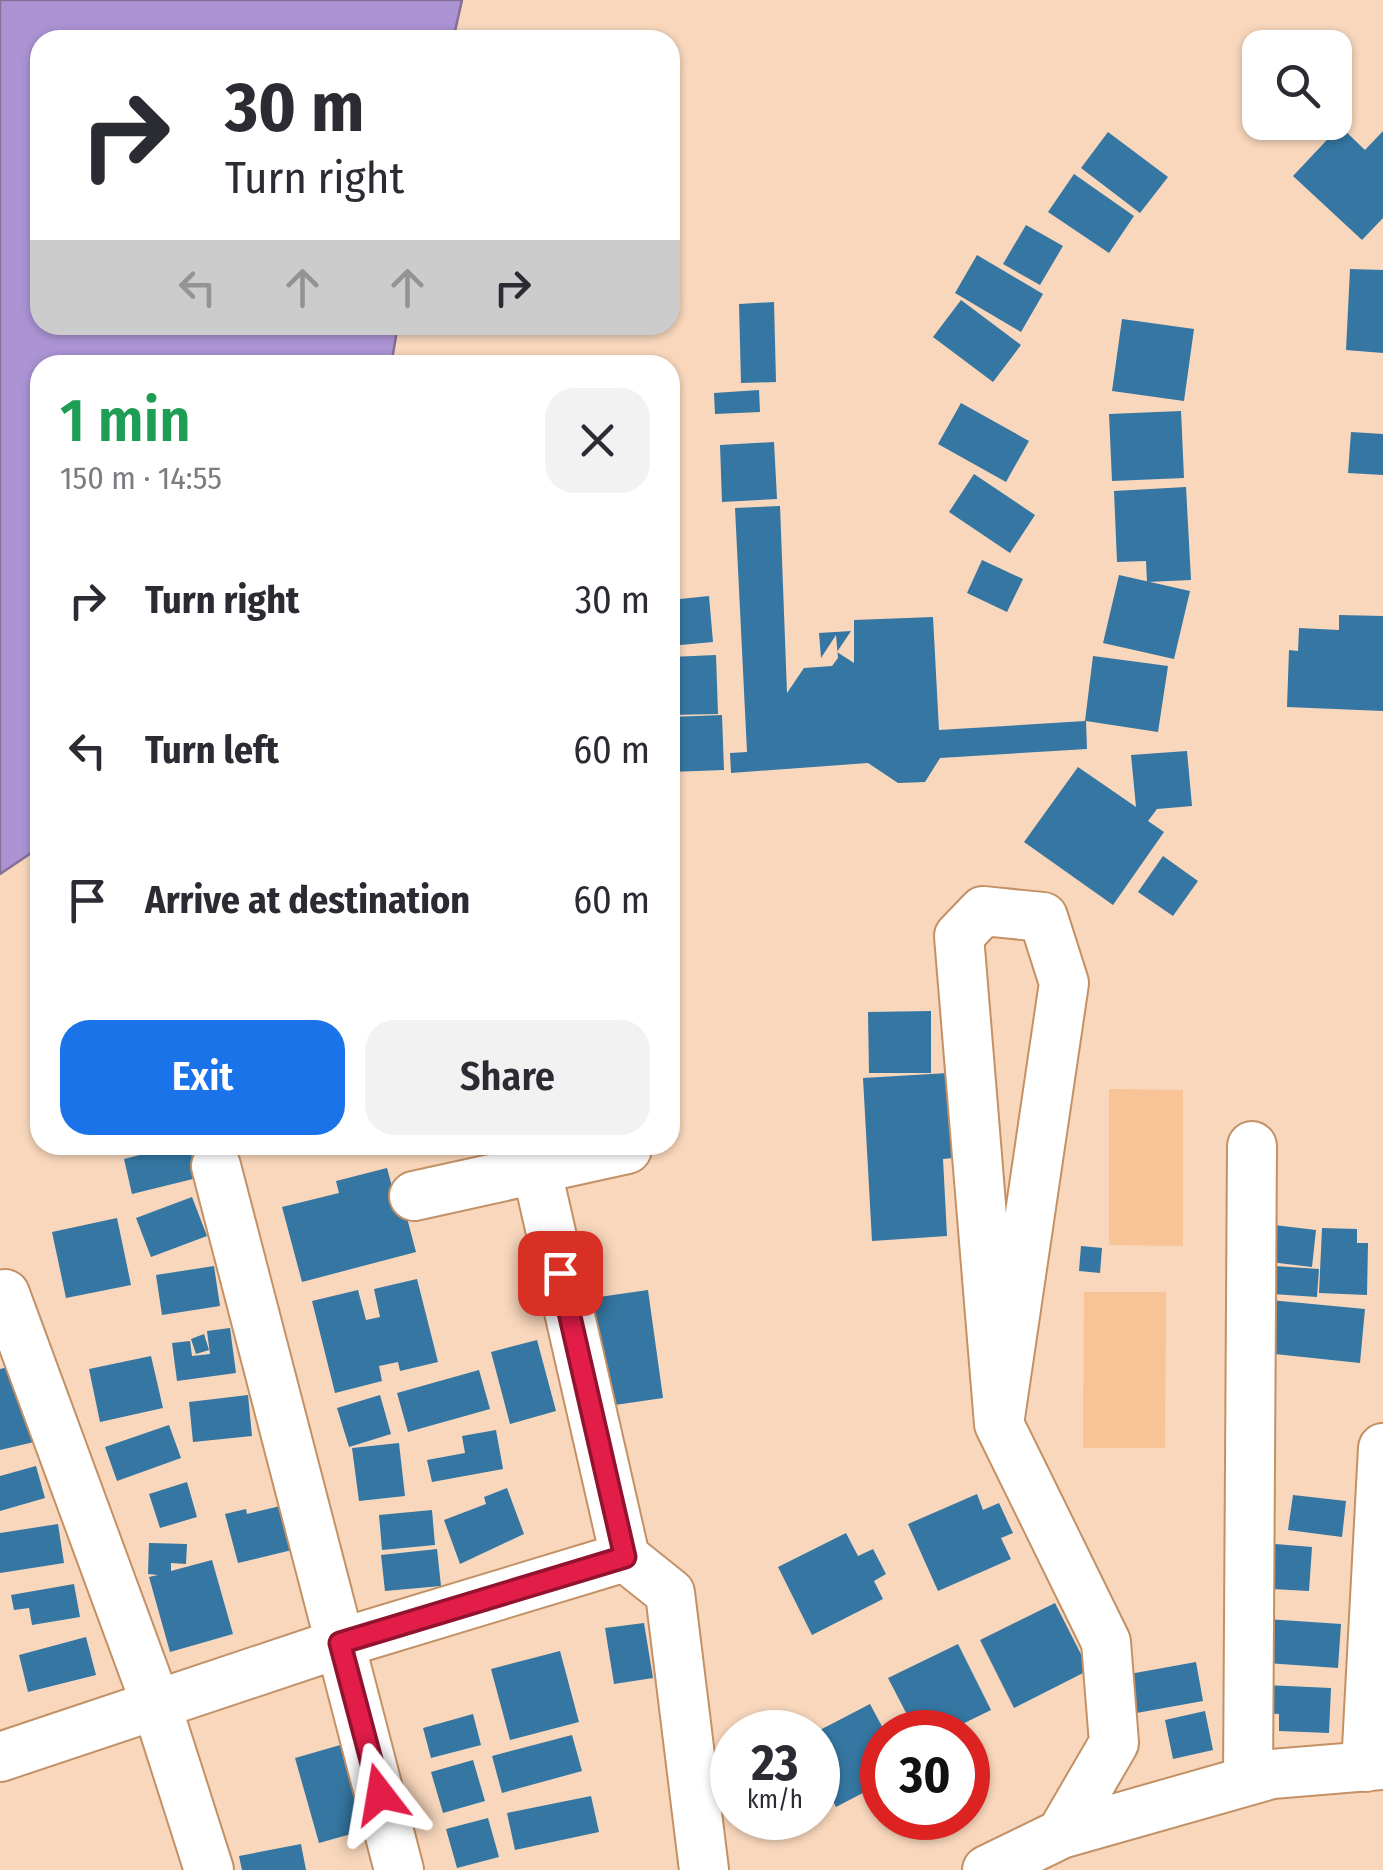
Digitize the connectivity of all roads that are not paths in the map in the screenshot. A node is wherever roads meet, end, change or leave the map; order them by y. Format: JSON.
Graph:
{"nodes":[{"id":1,"x":1252,"y":1146,"type":"dead end"},
{"id":2,"x":534,"y":1156,"type":"edge"},
{"id":3,"x":216,"y":1166,"type":"dead end"},
{"id":4,"x":414,"y":1196,"type":"dead end"},
{"id":5,"x":5,"y":1294,"type":"dead end"},
{"id":6,"x":999,"y":1424,"type":"junction"},
{"id":7,"x":1383,"y":1448,"type":"edge"},
{"id":8,"x":625,"y":1557,"type":"junction"},
{"id":9,"x":340,"y":1643,"type":"junction"},
{"id":10,"x":157,"y":1707,"type":"junction"},
{"id":11,"x":0,"y":1757,"type":"edge"},
{"id":12,"x":1374,"y":1766,"type":"edge"},
{"id":13,"x":1248,"y":1781,"type":"junction"},
{"id":14,"x":1060,"y":1834,"type":"junction"},
{"id":15,"x":208,"y":1870,"type":"edge"},
{"id":16,"x":400,"y":1870,"type":"edge"},
{"id":17,"x":704,"y":1870,"type":"edge"},
{"id":18,"x":986,"y":1870,"type":"edge"}],
"edges":[{"from":1,"to":13,"type":"street"},
{"from":2,"to":4,"type":"street"},
{"from":2,"to":8,"type":"street"},
{"from":3,"to":9,"type":"street"},
{"from":5,"to":10,"type":"street"},
{"from":6,"to":6,"type":"street"},
{"from":6,"to":14,"type":"street"},
{"from":7,"to":12,"type":"street"},
{"from":8,"to":9,"type":"street"},
{"from":8,"to":17,"type":"street"},
{"from":9,"to":10,"type":"street"},
{"from":9,"to":16,"type":"street"},
{"from":10,"to":11,"type":"street"},
{"from":10,"to":15,"type":"street"},
{"from":12,"to":13,"type":"street"},
{"from":13,"to":14,"type":"street"},
{"from":14,"to":18,"type":"street"}]}
